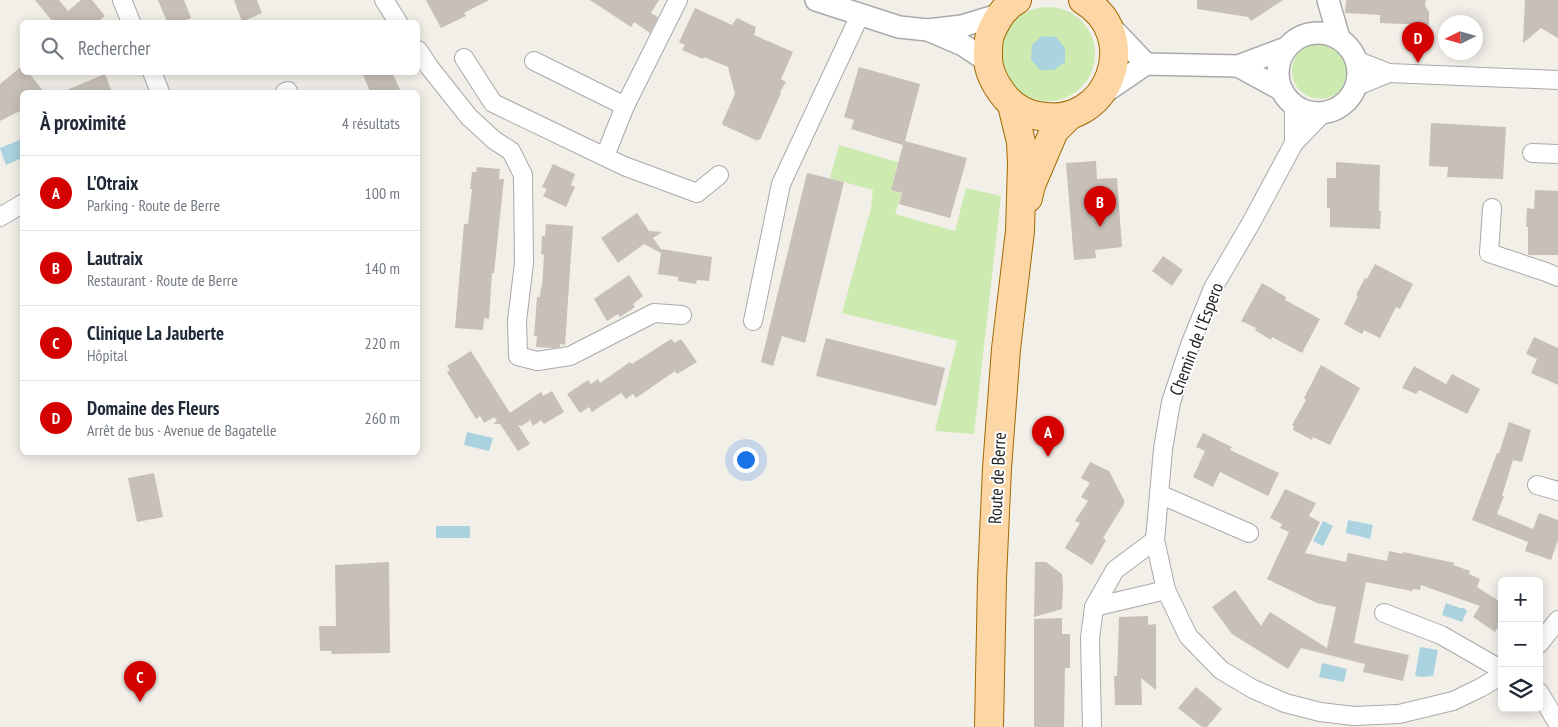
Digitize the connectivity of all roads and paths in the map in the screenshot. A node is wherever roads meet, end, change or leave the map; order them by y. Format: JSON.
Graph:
{"nodes":[{"id":1,"x":122,"y":0,"type":"edge"},
{"id":2,"x":384,"y":0,"type":"edge"},
{"id":3,"x":678,"y":0,"type":"edge"},
{"id":4,"x":818,"y":0,"type":"edge"},
{"id":5,"x":1327,"y":0,"type":"edge"},
{"id":6,"x":1093,"y":6,"type":"edge"},
{"id":7,"x":1009,"y":7,"type":"edge"},
{"id":8,"x":860,"y":15,"type":"junction"},
{"id":9,"x":130,"y":20,"type":"edge"},
{"id":10,"x":397,"y":20,"type":"edge"},
{"id":11,"x":928,"y":30,"type":"junction"},
{"id":12,"x":1311,"y":33,"type":"junction"},
{"id":13,"x":1338,"y":38,"type":"junction"},
{"id":14,"x":1286,"y":48,"type":"junction"},
{"id":15,"x":420,"y":53,"type":"edge"},
{"id":16,"x":464,"y":58,"type":"dead end"},
{"id":17,"x":1356,"y":60,"type":"junction"},
{"id":18,"x":534,"y":61,"type":"dead end"},
{"id":19,"x":987,"y":62,"type":"junction"},
{"id":20,"x":1146,"y":64,"type":"junction"},
{"id":21,"x":1238,"y":66,"type":"junction"},
{"id":22,"x":1389,"y":73,"type":"junction"},
{"id":23,"x":153,"y":75,"type":"edge"},
{"id":24,"x":1558,"y":80,"type":"edge"},
{"id":25,"x":1355,"y":87,"type":"junction"},
{"id":26,"x":159,"y":90,"type":"edge"},
{"id":27,"x":1100,"y":96,"type":"junction"},
{"id":28,"x":1288,"y":97,"type":"junction"},
{"id":29,"x":1012,"y":105,"type":"junction"},
{"id":30,"x":625,"y":106,"type":"junction"},
{"id":31,"x":1324,"y":112,"type":"junction"},
{"id":32,"x":1069,"y":116,"type":"junction"},
{"id":33,"x":1294,"y":143,"type":"junction"},
{"id":34,"x":1532,"y":152,"type":"dead end"},
{"id":35,"x":1558,"y":154,"type":"edge"},
{"id":36,"x":605,"y":156,"type":"junction"},
{"id":37,"x":719,"y":175,"type":"dead end"},
{"id":38,"x":20,"y":205,"type":"edge"},
{"id":39,"x":1492,"y":208,"type":"dead end"},
{"id":40,"x":0,"y":217,"type":"edge"},
{"id":41,"x":1020,"y":231,"type":"junction"},
{"id":42,"x":1558,"y":277,"type":"edge"},
{"id":43,"x":682,"y":315,"type":"dead end"},
{"id":44,"x":753,"y":321,"type":"dead end"},
{"id":45,"x":1537,"y":485,"type":"dead end"},
{"id":46,"x":1558,"y":491,"type":"edge"},
{"id":47,"x":1159,"y":494,"type":"junction"},
{"id":48,"x":1249,"y":533,"type":"dead end"},
{"id":49,"x":1155,"y":540,"type":"junction"},
{"id":50,"x":1166,"y":590,"type":"junction"},
{"id":51,"x":1094,"y":607,"type":"junction"},
{"id":52,"x":1384,"y":613,"type":"dead end"},
{"id":53,"x":1558,"y":620,"type":"edge"},
{"id":54,"x":1543,"y":639,"type":"edge"},
{"id":55,"x":1498,"y":668,"type":"edge"},
{"id":56,"x":1498,"y":677,"type":"edge"},
{"id":57,"x":1543,"y":699,"type":"edge"},
{"id":58,"x":1558,"y":724,"type":"edge"},
{"id":59,"x":989,"y":727,"type":"edge"},
{"id":60,"x":1092,"y":727,"type":"edge"}],
"edges":[{"from":1,"to":9,"type":"street"},
{"from":2,"to":10,"type":"street"},
{"from":3,"to":30,"type":"street"},
{"from":4,"to":8,"type":"street"},
{"from":5,"to":12,"type":"street"},
{"from":5,"to":13,"type":"street"},
{"from":6,"to":20,"type":"street"},
{"from":6,"to":27,"type":"main road"},
{"from":7,"to":11,"type":"street"},
{"from":7,"to":19,"type":"main road"},
{"from":8,"to":11,"type":"street"},
{"from":8,"to":44,"type":"street"},
{"from":11,"to":19,"type":"street"},
{"from":12,"to":13,"type":"street"},
{"from":12,"to":14,"type":"street"},
{"from":13,"to":17,"type":"street"},
{"from":14,"to":21,"type":"street"},
{"from":14,"to":28,"type":"street"},
{"from":15,"to":43,"type":"street"},
{"from":16,"to":36,"type":"street"},
{"from":17,"to":22,"type":"street"},
{"from":17,"to":25,"type":"street"},
{"from":18,"to":30,"type":"street"},
{"from":19,"to":29,"type":"main road"},
{"from":20,"to":21,"type":"street"},
{"from":20,"to":27,"type":"street"},
{"from":21,"to":28,"type":"street"},
{"from":22,"to":24,"type":"street"},
{"from":22,"to":25,"type":"street"},
{"from":23,"to":26,"type":"street"},
{"from":25,"to":31,"type":"street"},
{"from":27,"to":32,"type":"main road"},
{"from":28,"to":31,"type":"street"},
{"from":28,"to":33,"type":"street","name":"Chemin de l'Espero"},
{"from":29,"to":32,"type":"main road"},
{"from":29,"to":41,"type":"main road","name":"Route de Berre"},
{"from":30,"to":36,"type":"street"},
{"from":31,"to":33,"type":"street","name":"Chemin de l'Espero"},
{"from":32,"to":41,"type":"main road","name":"Route de Berre"},
{"from":33,"to":47,"type":"street","name":"Chemin de l'Espero"},
{"from":34,"to":35,"type":"street"},
{"from":36,"to":37,"type":"street"},
{"from":38,"to":40,"type":"street"},
{"from":39,"to":42,"type":"street"},
{"from":41,"to":59,"type":"main road","name":"Route de Berre"},
{"from":45,"to":46,"type":"street"},
{"from":47,"to":48,"type":"street"},
{"from":47,"to":49,"type":"street","name":"Chemin de l'Espero"},
{"from":49,"to":50,"type":"street","name":"Chemin de l'Espero"},
{"from":49,"to":51,"type":"street"},
{"from":50,"to":51,"type":"street"},
{"from":50,"to":56,"type":"street","name":"Chemin de l'Espero"},
{"from":51,"to":60,"type":"street"},
{"from":52,"to":55,"type":"street"},
{"from":53,"to":54,"type":"street"},
{"from":57,"to":58,"type":"street"}]}
